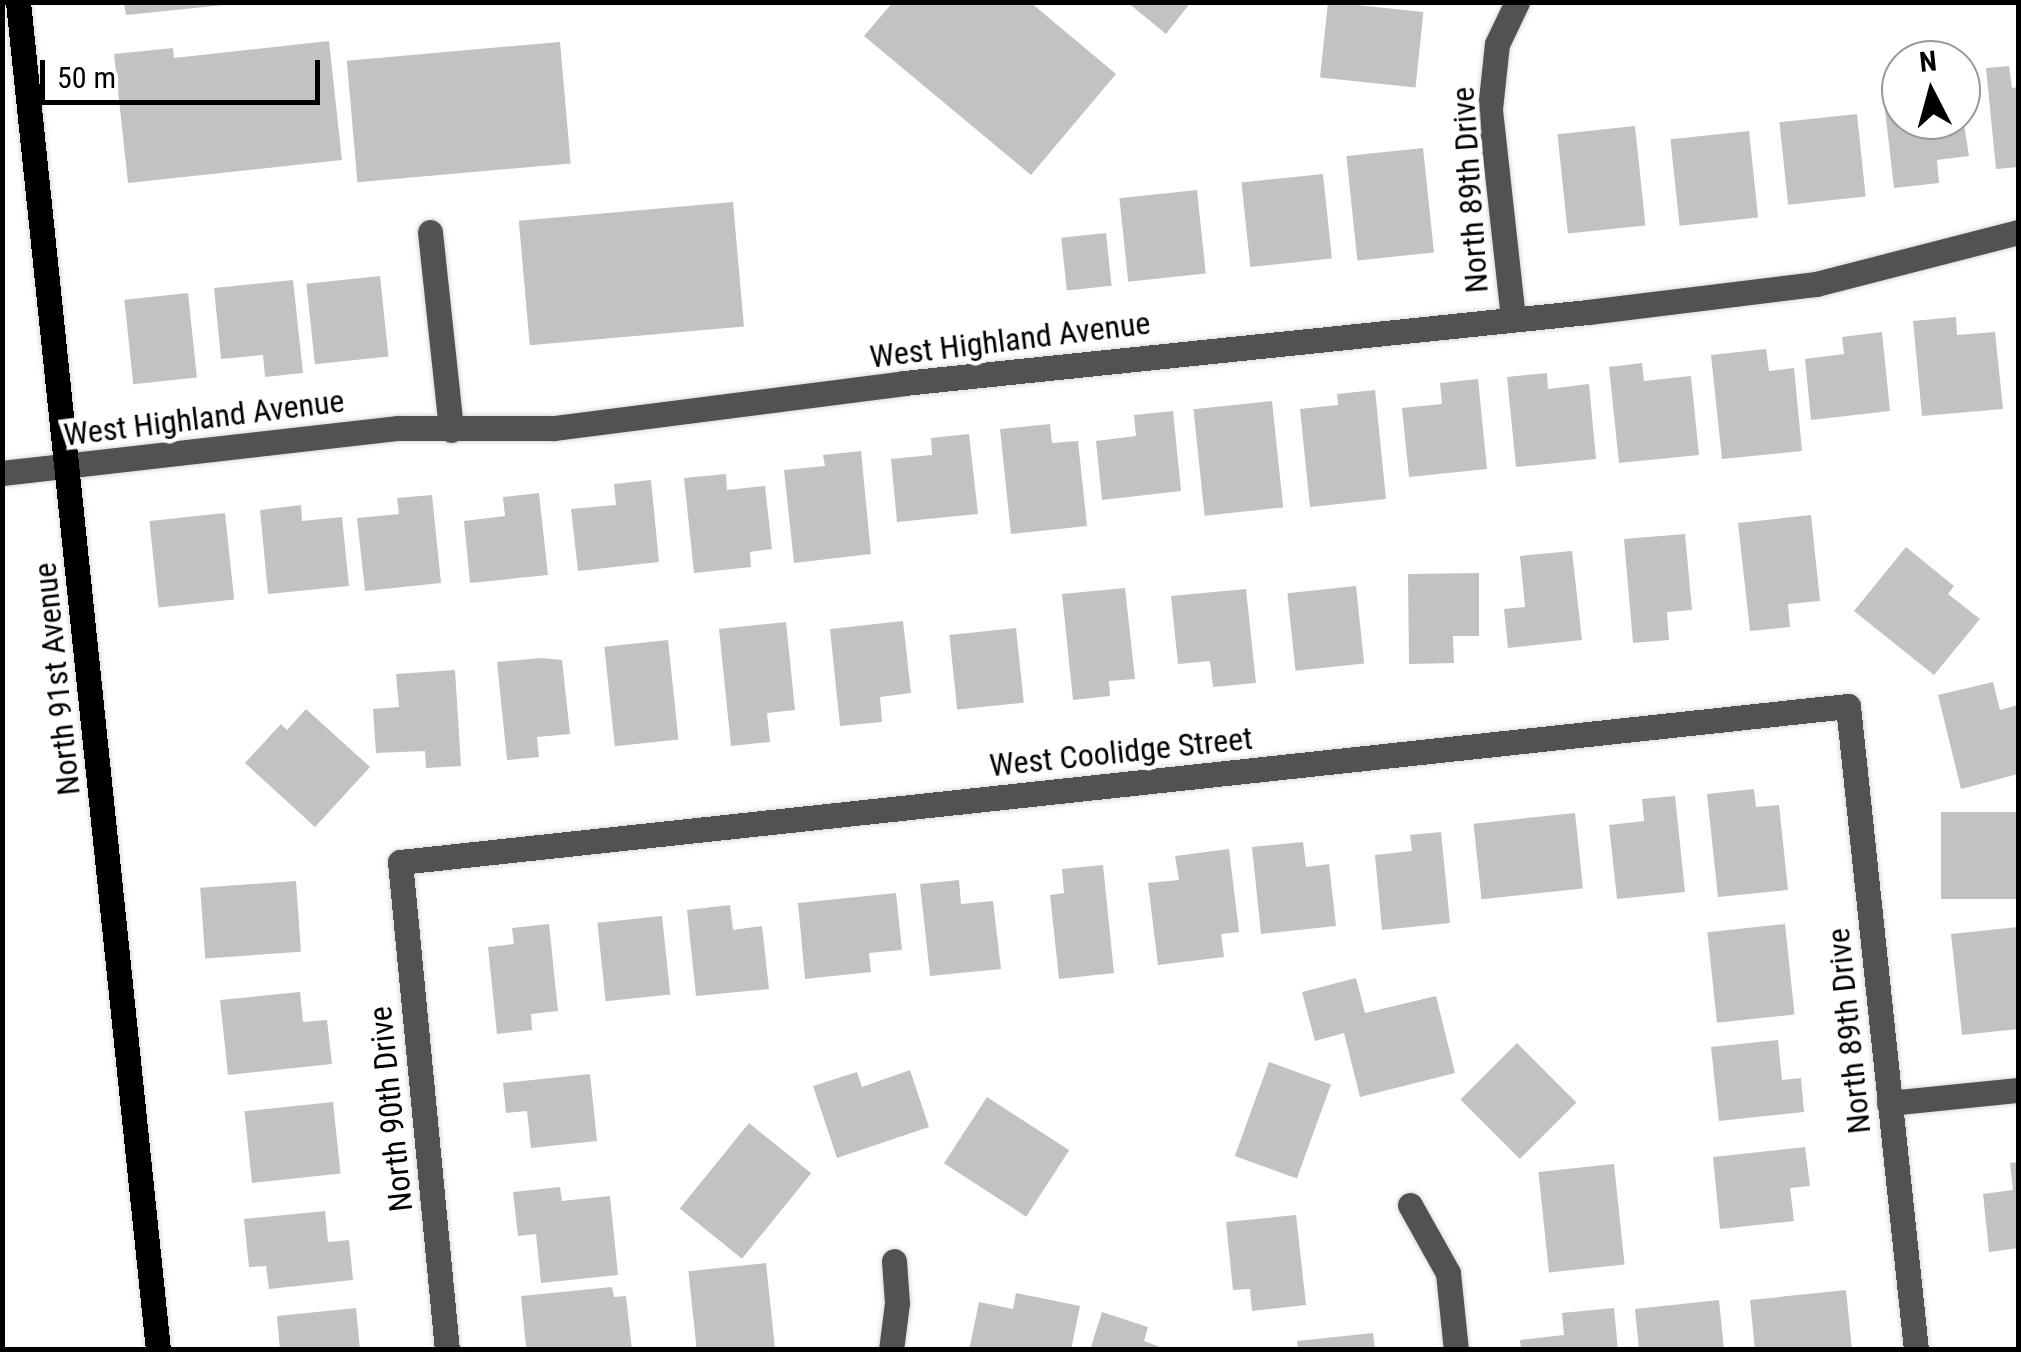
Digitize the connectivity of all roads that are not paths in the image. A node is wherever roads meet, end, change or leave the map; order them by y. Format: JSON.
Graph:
{"nodes":[{"id":1,"x":18,"y":2,"type":"edge"},
{"id":2,"x":1517,"y":2,"type":"edge"},
{"id":3,"x":430,"y":232,"type":"dead end"},
{"id":4,"x":2018,"y":232,"type":"edge"},
{"id":5,"x":1513,"y":318,"type":"junction"},
{"id":6,"x":451,"y":430,"type":"junction"},
{"id":7,"x":67,"y":466,"type":"junction"},
{"id":8,"x":2,"y":473,"type":"edge"},
{"id":9,"x":1848,"y":706,"type":"joint"},
{"id":10,"x":400,"y":862,"type":"joint"},
{"id":11,"x":2018,"y":1090,"type":"edge"},
{"id":12,"x":1889,"y":1102,"type":"junction"},
{"id":13,"x":1410,"y":1205,"type":"dead end"},
{"id":14,"x":894,"y":1261,"type":"dead end"},
{"id":15,"x":158,"y":1350,"type":"edge"},
{"id":16,"x":447,"y":1350,"type":"edge"},
{"id":17,"x":891,"y":1350,"type":"edge"},
{"id":18,"x":1456,"y":1350,"type":"edge"},
{"id":19,"x":1916,"y":1350,"type":"edge"}],
"edges":[{"from":1,"to":7,"type":"main road","name":"North 91st Avenue"},
{"from":2,"to":5,"type":"street","name":"North 89th Drive"},
{"from":3,"to":6,"type":"street"},
{"from":4,"to":5,"type":"street","name":"West Highland Avenue"},
{"from":5,"to":6,"type":"street","name":"West Highland Avenue"},
{"from":6,"to":7,"type":"street","name":"West Highland Avenue"},
{"from":7,"to":8,"type":"street","name":"West Highland Avenue"},
{"from":7,"to":15,"type":"main road","name":"North 91st Avenue"},
{"from":9,"to":10,"type":"street","name":"West Coolidge Street"},
{"from":9,"to":12,"type":"street","name":"North 89th Drive"},
{"from":10,"to":16,"type":"street","name":"North 90th Drive"},
{"from":11,"to":12,"type":"street"},
{"from":12,"to":19,"type":"street","name":"North 89th Drive"},
{"from":13,"to":18,"type":"street"},
{"from":14,"to":17,"type":"street"}]}
